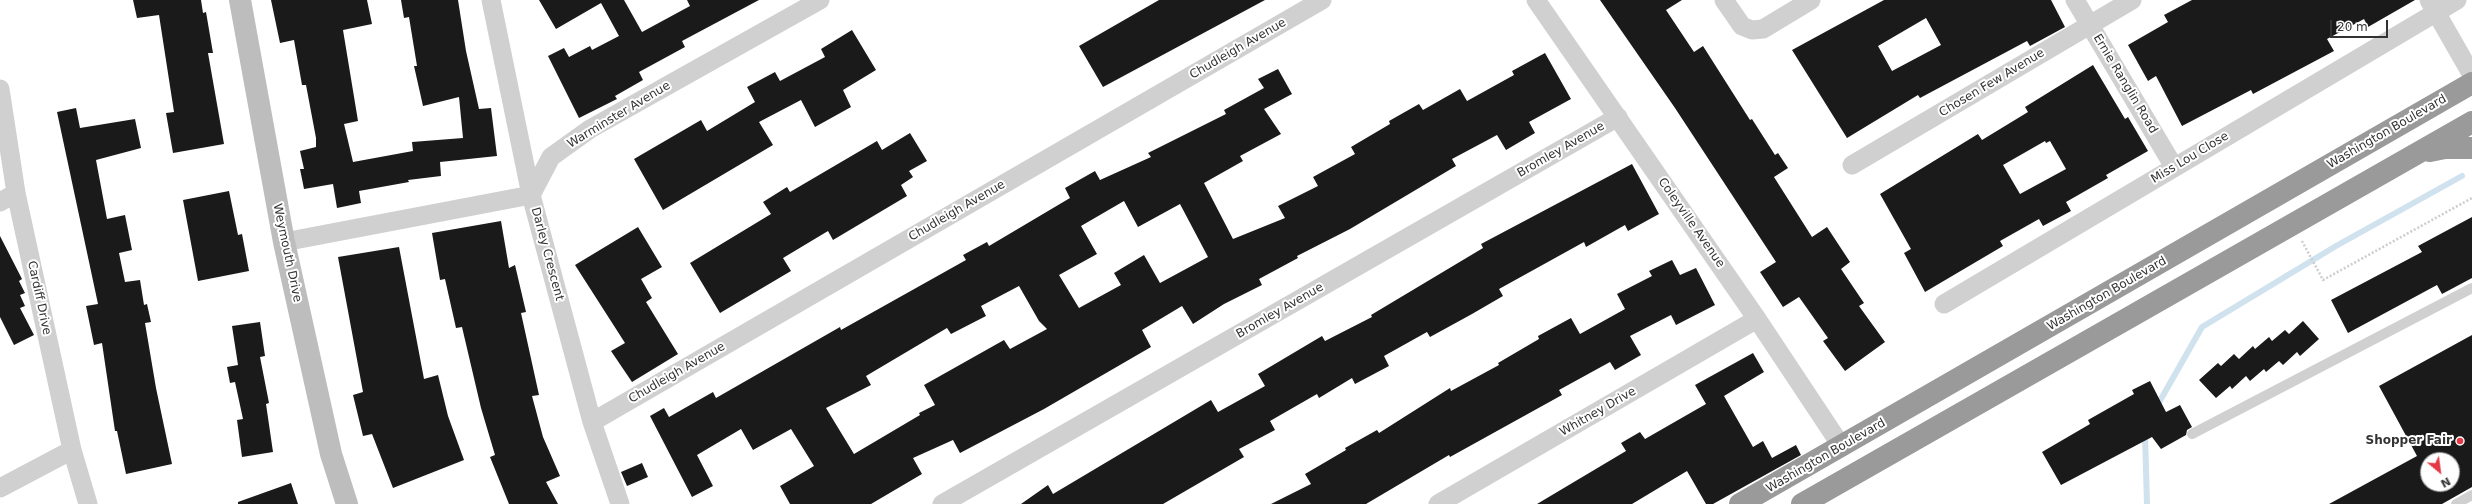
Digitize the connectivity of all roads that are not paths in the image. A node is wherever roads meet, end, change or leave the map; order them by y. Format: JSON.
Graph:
{"nodes":[{"id":1,"x":240,"y":0,"type":"edge"},
{"id":2,"x":491,"y":0,"type":"edge"},
{"id":3,"x":820,"y":0,"type":"edge"},
{"id":4,"x":1322,"y":0,"type":"edge"},
{"id":5,"x":1536,"y":0,"type":"edge"},
{"id":6,"x":1724,"y":0,"type":"edge"},
{"id":7,"x":1811,"y":0,"type":"edge"},
{"id":8,"x":2075,"y":0,"type":"edge"},
{"id":9,"x":2132,"y":0,"type":"edge"},
{"id":10,"x":2457,"y":0,"type":"edge"},
{"id":11,"x":2433,"y":6,"type":"edge"},
{"id":12,"x":2090,"y":25,"type":"junction"},
{"id":13,"x":2472,"y":76,"type":"edge"},
{"id":14,"x":2472,"y":83,"type":"edge"},
{"id":15,"x":0,"y":89,"type":"edge"},
{"id":16,"x":1618,"y":117,"type":"junction"},
{"id":17,"x":2472,"y":122,"type":"edge"},
{"id":18,"x":2472,"y":148,"type":"edge"},
{"id":19,"x":2416,"y":154,"type":"junction"},
{"id":20,"x":1852,"y":165,"type":"dead end"},
{"id":21,"x":2174,"y":167,"type":"junction"},
{"id":22,"x":16,"y":193,"type":"junction"},
{"id":23,"x":531,"y":195,"type":"junction"},
{"id":24,"x":0,"y":202,"type":"edge"},
{"id":25,"x":284,"y":242,"type":"junction"},
{"id":26,"x":2470,"y":293,"type":"edge"},
{"id":27,"x":1944,"y":304,"type":"dead end"},
{"id":28,"x":1757,"y":319,"type":"junction"},
{"id":29,"x":592,"y":422,"type":"junction"},
{"id":30,"x":2192,"y":434,"type":"dead end"},
{"id":31,"x":1842,"y":447,"type":"junction"},
{"id":32,"x":72,"y":450,"type":"junction"},
{"id":33,"x":0,"y":488,"type":"edge"},
{"id":34,"x":2472,"y":496,"type":"edge"},
{"id":35,"x":88,"y":504,"type":"edge"},
{"id":36,"x":347,"y":504,"type":"edge"},
{"id":37,"x":620,"y":504,"type":"edge"},
{"id":38,"x":942,"y":504,"type":"edge"},
{"id":39,"x":1438,"y":504,"type":"edge"},
{"id":40,"x":1740,"y":504,"type":"edge"},
{"id":41,"x":1802,"y":504,"type":"edge"},
{"id":42,"x":2456,"y":504,"type":"edge"}],
"edges":[{"from":1,"to":25,"type":"street","name":"Weymouth Drive"},
{"from":2,"to":23,"type":"street","name":"Darley Crescent"},
{"from":3,"to":23,"type":"street","name":"Warminster Avenue"},
{"from":4,"to":29,"type":"street","name":"Chudleigh Avenue"},
{"from":5,"to":16,"type":"street","name":"Coleyville Avenue"},
{"from":6,"to":7,"type":"street"},
{"from":8,"to":12,"type":"street","name":"Ernie Ranglin Road"},
{"from":9,"to":12,"type":"street","name":"Chosen Few Avenue"},
{"from":10,"to":11,"type":"street","name":"Miss Lou Close"},
{"from":11,"to":13,"type":"street"},
{"from":11,"to":21,"type":"street","name":"Miss Lou Close"},
{"from":12,"to":20,"type":"street","name":"Chosen Few Avenue"},
{"from":12,"to":21,"type":"street","name":"Ernie Ranglin Road"},
{"from":14,"to":31,"type":"highway","name":"Washington Boulevard"},
{"from":15,"to":22,"type":"street","name":"Cardiff Drive"},
{"from":16,"to":28,"type":"street","name":"Coleyville Avenue"},
{"from":16,"to":38,"type":"street","name":"Bromley Avenue"},
{"from":17,"to":19,"type":"highway"},
{"from":18,"to":19,"type":"highway"},
{"from":19,"to":41,"type":"highway"},
{"from":21,"to":27,"type":"street","name":"Miss Lou Close"},
{"from":22,"to":24,"type":"street"},
{"from":22,"to":32,"type":"street","name":"Cardiff Drive"},
{"from":23,"to":25,"type":"street"},
{"from":23,"to":29,"type":"street","name":"Darley Crescent"},
{"from":25,"to":36,"type":"street","name":"Weymouth Drive"},
{"from":26,"to":30,"type":"lane"},
{"from":28,"to":31,"type":"street","name":"Coleyville Avenue"},
{"from":28,"to":39,"type":"street","name":"Whitney Drive"},
{"from":29,"to":37,"type":"street","name":"Darley Crescent"},
{"from":31,"to":40,"type":"highway","name":"Washington Boulevard"},
{"from":32,"to":33,"type":"street"},
{"from":32,"to":35,"type":"street","name":"Cardiff Drive"},
{"from":34,"to":42,"type":"lane"}]}
